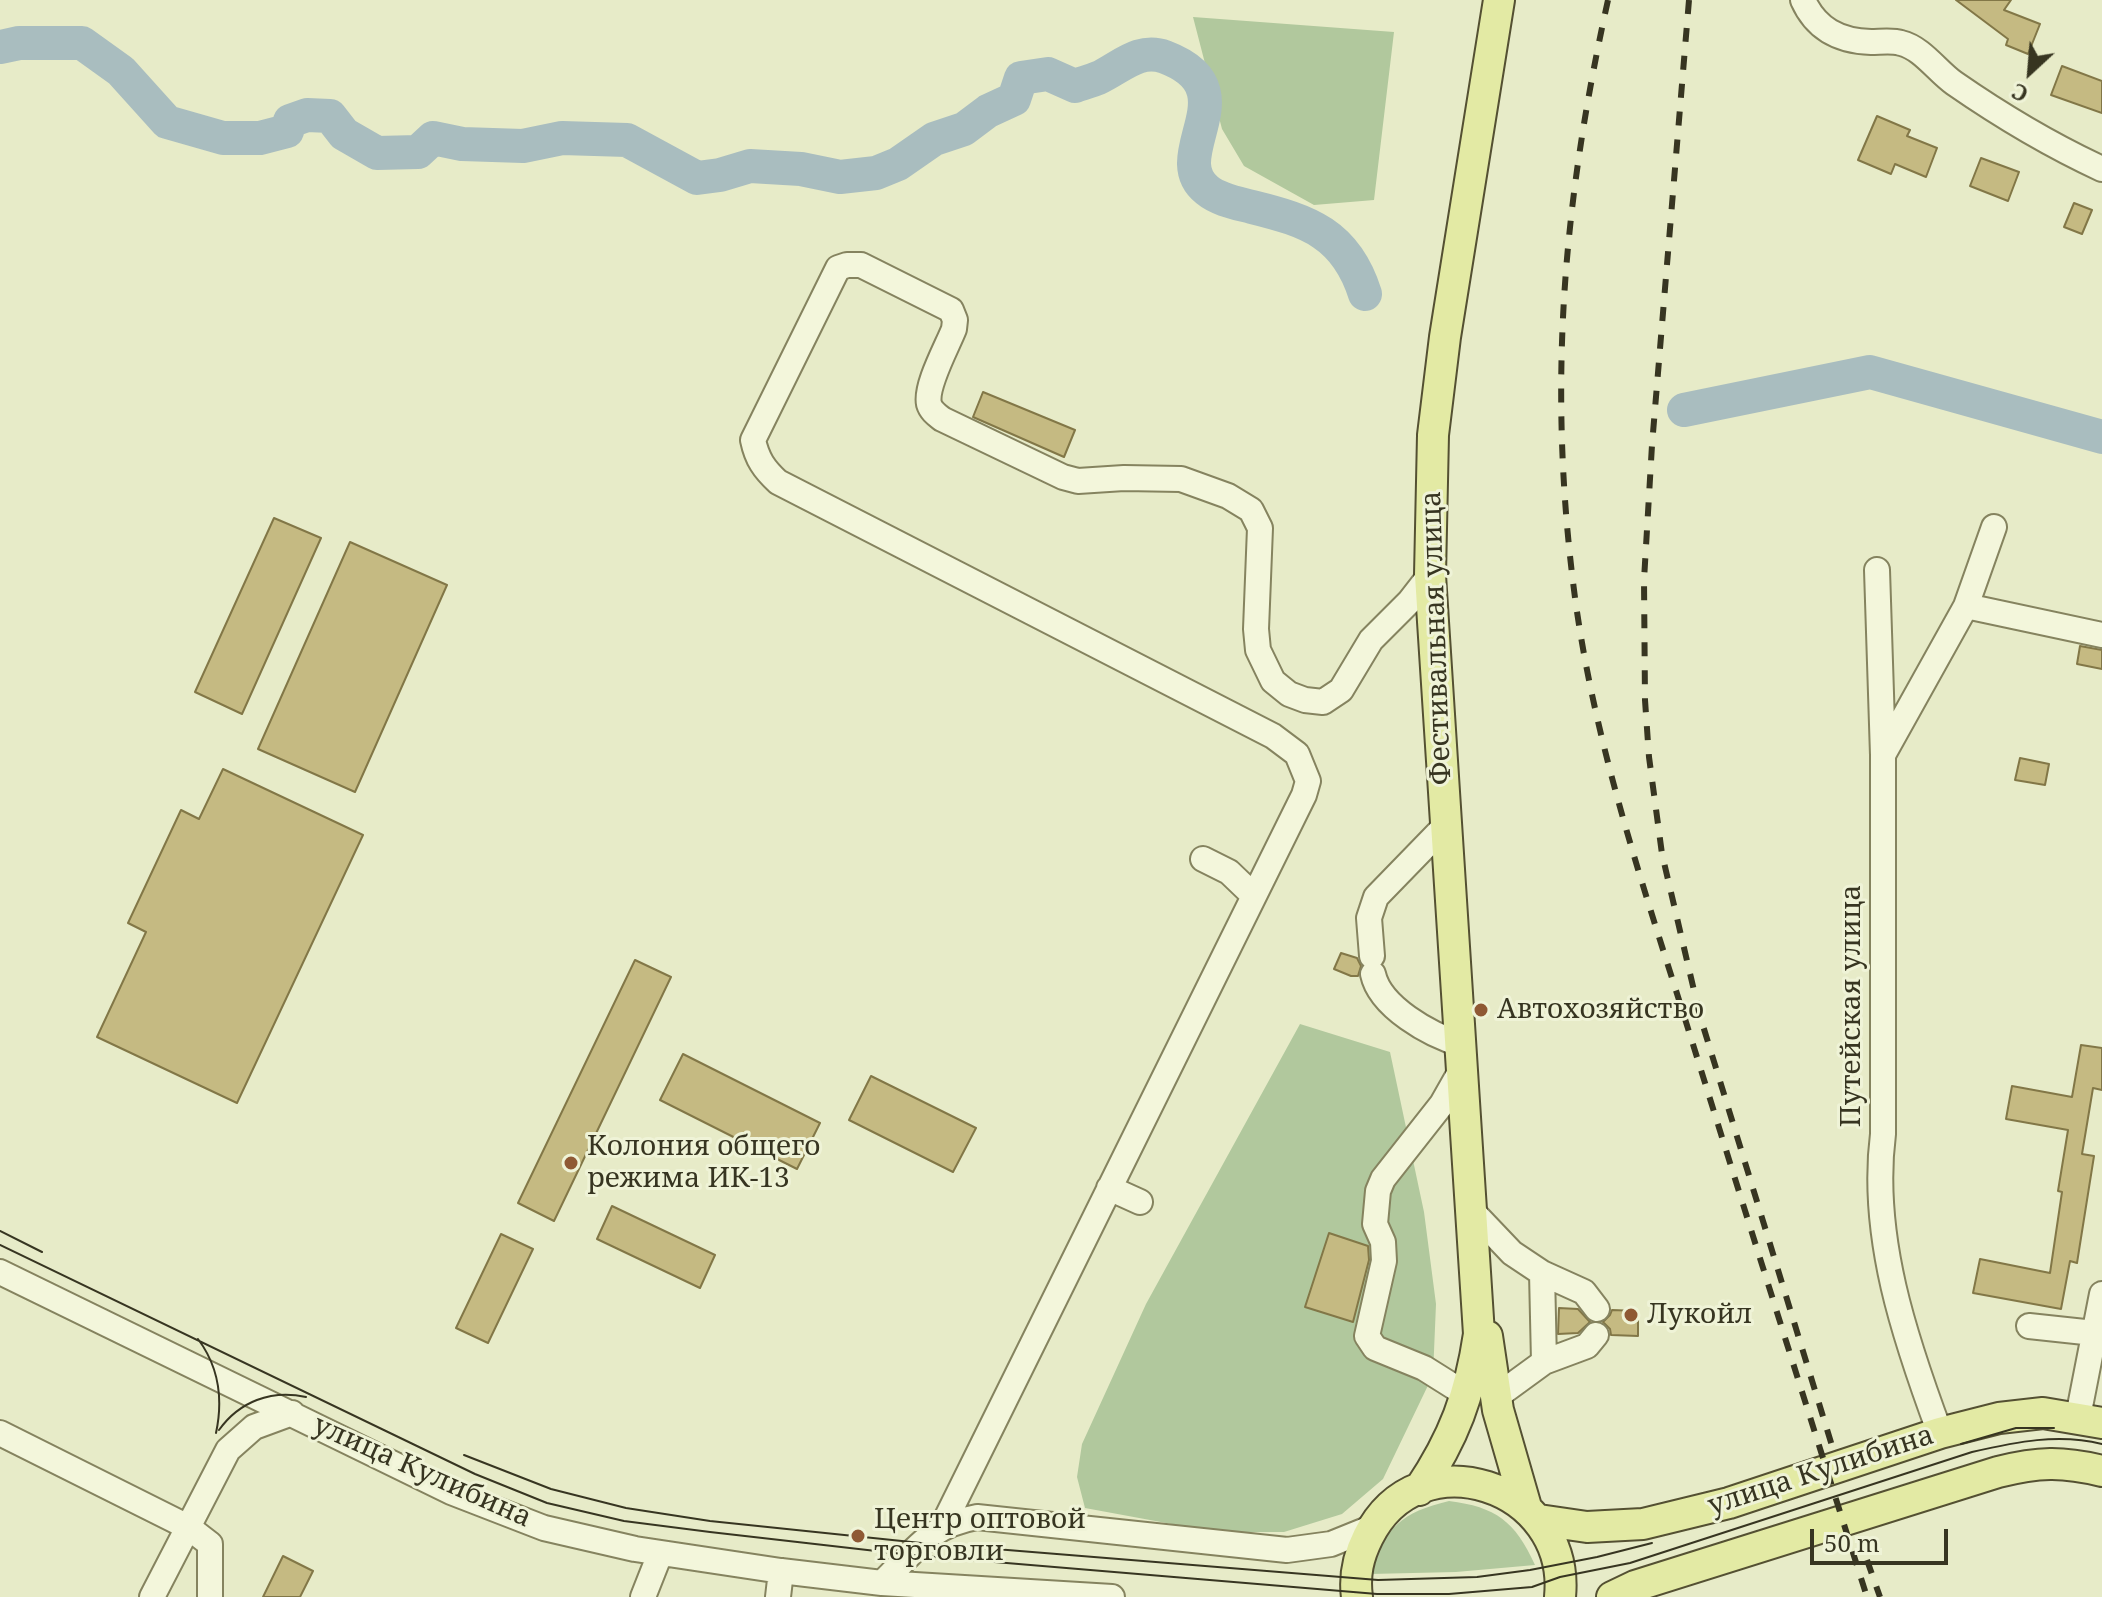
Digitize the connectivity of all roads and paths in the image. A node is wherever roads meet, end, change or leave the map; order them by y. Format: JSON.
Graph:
{"nodes":[{"id":1,"x":1499,"y":0,"type":"edge"},
{"id":2,"x":1803,"y":0,"type":"edge"},
{"id":3,"x":2102,"y":169,"type":"edge"},
{"id":4,"x":1994,"y":527,"type":"dead end"},
{"id":5,"x":1877,"y":570,"type":"dead end"},
{"id":6,"x":1430,"y":575,"type":"junction"},
{"id":7,"x":1966,"y":606,"type":"junction"},
{"id":8,"x":2102,"y":635,"type":"edge"},
{"id":9,"x":1883,"y":755,"type":"junction"},
{"id":10,"x":1445,"y":826,"type":"junction"},
{"id":11,"x":1203,"y":859,"type":"dead end"},
{"id":12,"x":1253,"y":895,"type":"junction"},
{"id":13,"x":1462,"y":1056,"type":"junction"},
{"id":14,"x":1109,"y":1188,"type":"junction"},
{"id":15,"x":1140,"y":1202,"type":"dead end"},
{"id":16,"x":1472,"y":1211,"type":"junction"},
{"id":17,"x":0,"y":1272,"type":"edge"},
{"id":18,"x":1542,"y":1273,"type":"junction"},
{"id":19,"x":2102,"y":1295,"type":"edge"},
{"id":20,"x":1597,"y":1309,"type":"dead end"},
{"id":21,"x":2029,"y":1326,"type":"dead end"},
{"id":22,"x":2094,"y":1333,"type":"junction"},
{"id":23,"x":1596,"y":1335,"type":"dead end"},
{"id":24,"x":1544,"y":1362,"type":"junction"},
{"id":25,"x":1481,"y":1396,"type":"junction"},
{"id":26,"x":292,"y":1413,"type":"junction"},
{"id":27,"x":2090,"y":1420,"type":"edge"},
{"id":28,"x":1940,"y":1433,"type":"junction"},
{"id":29,"x":3,"y":1441,"type":"edge"},
{"id":30,"x":2102,"y":1471,"type":"edge"},
{"id":31,"x":1419,"y":1490,"type":"junction"},
{"id":32,"x":1532,"y":1514,"type":"junction"},
{"id":33,"x":188,"y":1527,"type":"junction"},
{"id":34,"x":942,"y":1527,"type":"junction"},
{"id":35,"x":1373,"y":1527,"type":"junction"},
{"id":36,"x":660,"y":1554,"type":"junction"},
{"id":37,"x":781,"y":1571,"type":"junction"},
{"id":38,"x":882,"y":1583,"type":"junction"},
{"id":39,"x":1098,"y":1596,"type":"edge"},
{"id":40,"x":152,"y":1597,"type":"edge"},
{"id":41,"x":210,"y":1597,"type":"edge"},
{"id":42,"x":643,"y":1597,"type":"edge"},
{"id":43,"x":778,"y":1597,"type":"edge"},
{"id":44,"x":1112,"y":1597,"type":"edge"},
{"id":45,"x":1357,"y":1597,"type":"edge"},
{"id":46,"x":1560,"y":1597,"type":"edge"},
{"id":47,"x":1612,"y":1597,"type":"edge"}],
"edges":[{"from":1,"to":6,"type":"main road","name":"Фестивальная улица"},
{"from":2,"to":3,"type":"street"},
{"from":4,"to":7,"type":"street"},
{"from":5,"to":9,"type":"street","name":"Путейская улица"},
{"from":6,"to":10,"type":"main road","name":"Фестивальная улица"},
{"from":6,"to":12,"type":"street"},
{"from":7,"to":8,"type":"street"},
{"from":7,"to":9,"type":"street"},
{"from":9,"to":28,"type":"street","name":"Путейская улица"},
{"from":10,"to":13,"type":"main road","name":"Фестивальная улица"},
{"from":10,"to":13,"type":"street"},
{"from":11,"to":12,"type":"street"},
{"from":12,"to":14,"type":"street"},
{"from":13,"to":16,"type":"main road","name":"Фестивальная улица"},
{"from":13,"to":25,"type":"street"},
{"from":14,"to":15,"type":"street"},
{"from":14,"to":34,"type":"street"},
{"from":16,"to":18,"type":"street"},
{"from":16,"to":25,"type":"main road","name":"Фестивальная улица"},
{"from":17,"to":26,"type":"street","name":"улица Кулибина"},
{"from":18,"to":20,"type":"street"},
{"from":18,"to":24,"type":"street"},
{"from":19,"to":22,"type":"street"},
{"from":21,"to":22,"type":"street"},
{"from":22,"to":27,"type":"street"},
{"from":23,"to":24,"type":"street"},
{"from":24,"to":25,"type":"street"},
{"from":25,"to":31,"type":"main road","name":"Фестивальная улица"},
{"from":25,"to":32,"type":"main road","name":"Фестивальная улица"},
{"from":26,"to":33,"type":"street"},
{"from":26,"to":36,"type":"street","name":"улица Кулибина"},
{"from":27,"to":28,"type":"main road","name":"улица Кулибина"},
{"from":28,"to":32,"type":"main road","name":"улица Кулибина"},
{"from":29,"to":33,"type":"street"},
{"from":30,"to":47,"type":"main road","name":"улица Кулибина"},
{"from":31,"to":32,"type":"main road"},
{"from":31,"to":35,"type":"main road"},
{"from":32,"to":46,"type":"main road","name":"Фестивальная улица"},
{"from":33,"to":40,"type":"street"},
{"from":33,"to":41,"type":"street"},
{"from":34,"to":35,"type":"street"},
{"from":34,"to":38,"type":"street"},
{"from":35,"to":45,"type":"main road"},
{"from":36,"to":37,"type":"street","name":"улица Кулибина"},
{"from":36,"to":42,"type":"street"},
{"from":37,"to":38,"type":"street","name":"улица Кулибина"},
{"from":37,"to":43,"type":"street"},
{"from":38,"to":39,"type":"street","name":"улица Кулибина"},
{"from":39,"to":44,"type":"street","name":"улица Кулибина"}]}
